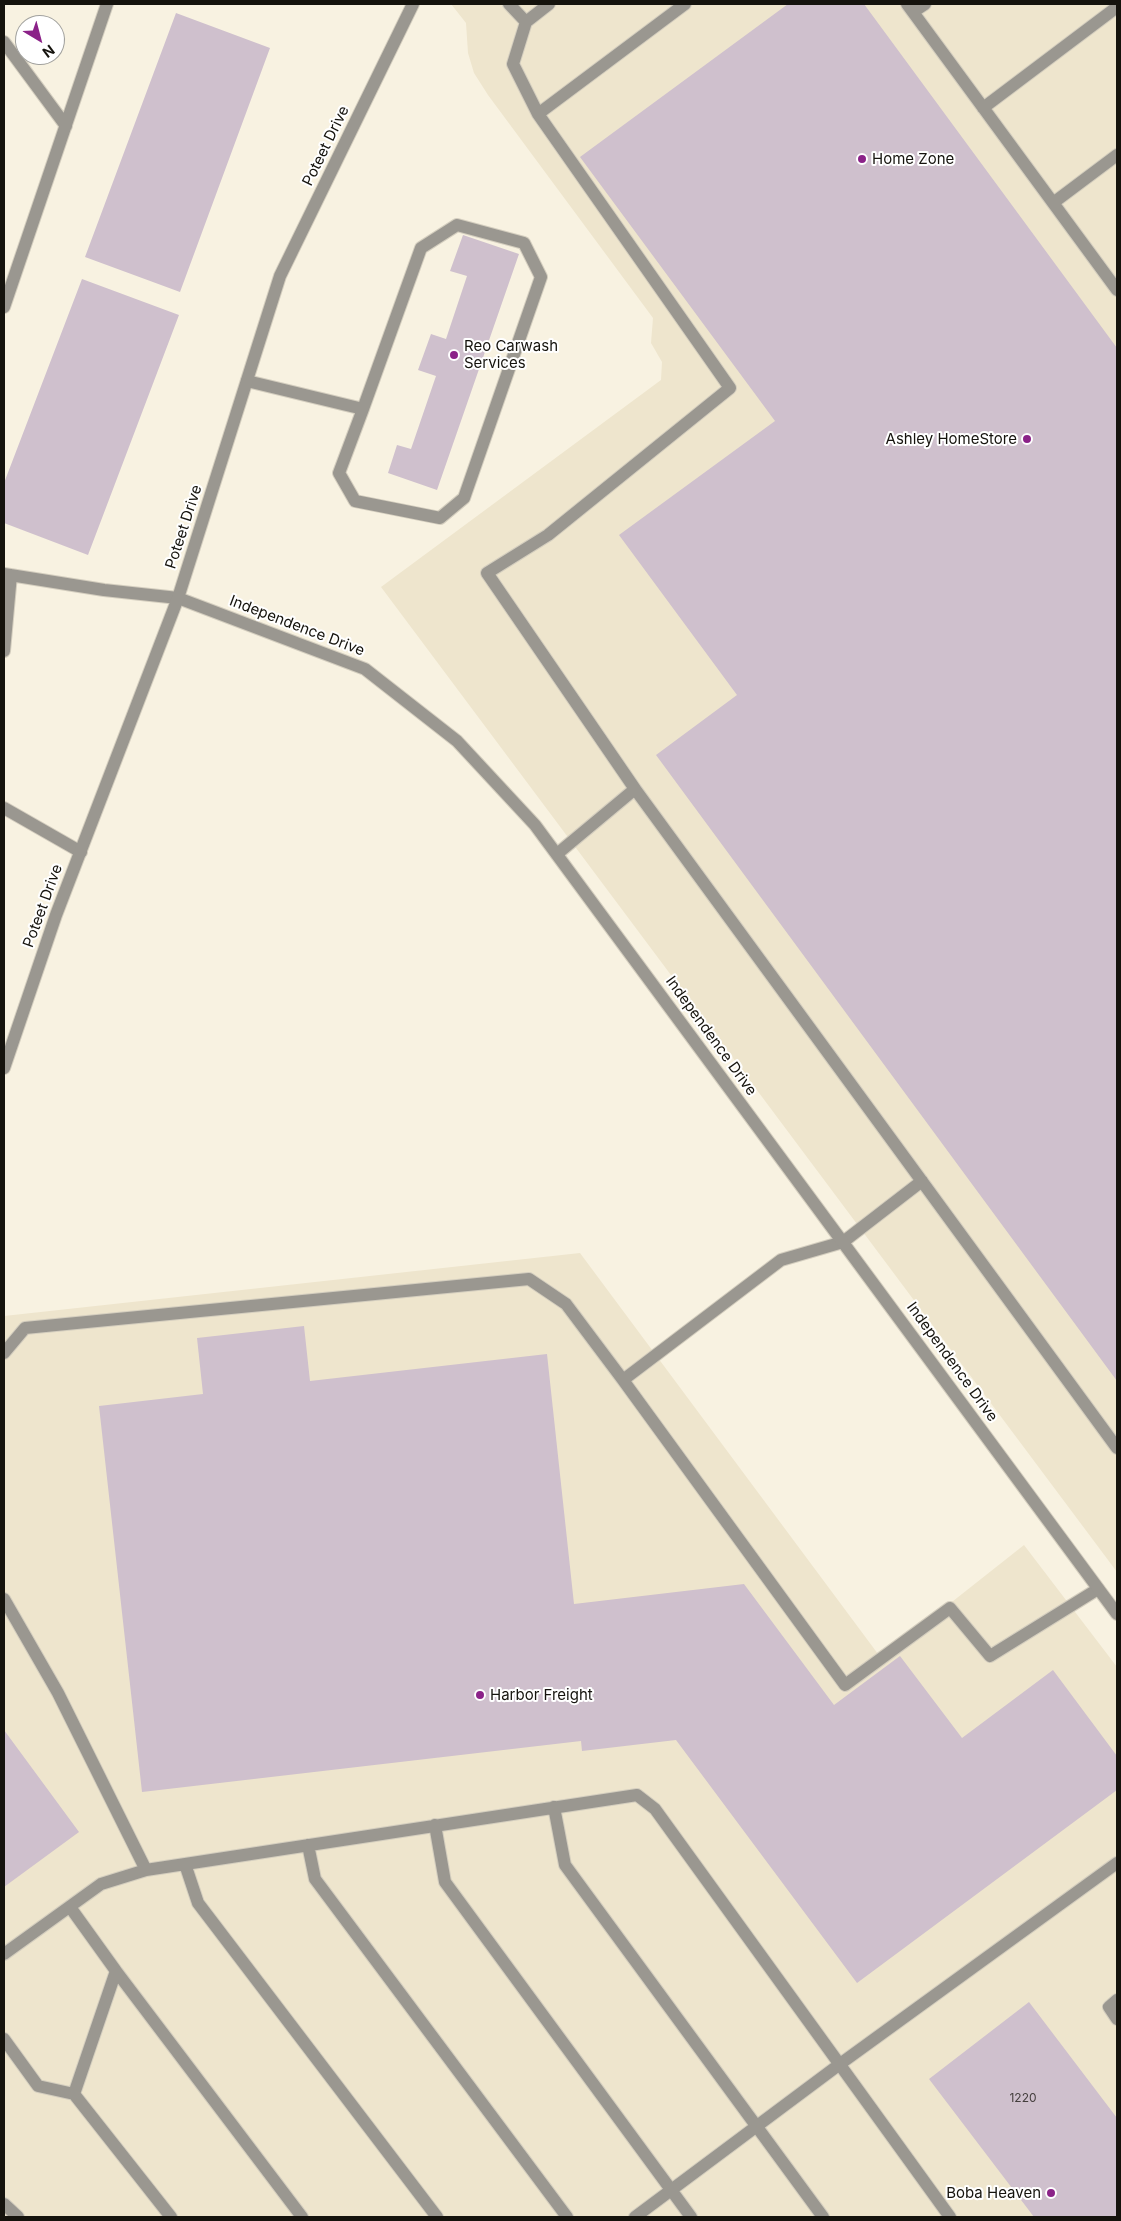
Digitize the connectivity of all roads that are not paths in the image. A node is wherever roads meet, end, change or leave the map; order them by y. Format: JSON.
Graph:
{"nodes":[{"id":1,"x":107,"y":4,"type":"edge"},
{"id":2,"x":413,"y":4,"type":"edge"},
{"id":3,"x":509,"y":4,"type":"edge"},
{"id":4,"x":549,"y":4,"type":"edge"},
{"id":5,"x":685,"y":4,"type":"edge"},
{"id":6,"x":925,"y":4,"type":"edge"},
{"id":7,"x":1117,"y":7,"type":"edge"},
{"id":8,"x":910,"y":8,"type":"edge"},
{"id":9,"x":1103,"y":10,"type":"edge"},
{"id":10,"x":526,"y":22,"type":"junction"},
{"id":11,"x":4,"y":42,"type":"edge"},
{"id":12,"x":983,"y":108,"type":"junction"},
{"id":13,"x":538,"y":114,"type":"junction"},
{"id":14,"x":66,"y":126,"type":"junction"},
{"id":15,"x":1117,"y":155,"type":"edge"},
{"id":16,"x":1053,"y":203,"type":"junction"},
{"id":17,"x":1117,"y":290,"type":"edge"},
{"id":18,"x":4,"y":307,"type":"edge"},
{"id":19,"x":247,"y":381,"type":"junction"},
{"id":20,"x":363,"y":409,"type":"junction"},
{"id":21,"x":8,"y":575,"type":"edge"},
{"id":22,"x":178,"y":598,"type":"junction"},
{"id":23,"x":4,"y":651,"type":"edge"},
{"id":24,"x":635,"y":789,"type":"junction"},
{"id":25,"x":4,"y":808,"type":"edge"},
{"id":26,"x":81,"y":852,"type":"junction"},
{"id":27,"x":556,"y":854,"type":"junction"},
{"id":28,"x":4,"y":1068,"type":"edge"},
{"id":29,"x":922,"y":1181,"type":"junction"},
{"id":30,"x":843,"y":1242,"type":"junction"},
{"id":31,"x":4,"y":1353,"type":"edge"},
{"id":32,"x":623,"y":1380,"type":"junction"},
{"id":33,"x":1117,"y":1448,"type":"edge"},
{"id":34,"x":1098,"y":1589,"type":"junction"},
{"id":35,"x":4,"y":1599,"type":"edge"},
{"id":36,"x":1117,"y":1614,"type":"edge"},
{"id":37,"x":554,"y":1808,"type":"junction"},
{"id":38,"x":435,"y":1826,"type":"junction"},
{"id":39,"x":308,"y":1845,"type":"junction"},
{"id":40,"x":1117,"y":1863,"type":"edge"},
{"id":41,"x":185,"y":1864,"type":"junction"},
{"id":42,"x":146,"y":1870,"type":"junction"},
{"id":43,"x":70,"y":1907,"type":"junction"},
{"id":44,"x":4,"y":1954,"type":"edge"},
{"id":45,"x":116,"y":1971,"type":"junction"},
{"id":46,"x":1117,"y":2000,"type":"edge"},
{"id":47,"x":1117,"y":2019,"type":"edge"},
{"id":48,"x":4,"y":2039,"type":"edge"},
{"id":49,"x":840,"y":2064,"type":"junction"},
{"id":50,"x":74,"y":2094,"type":"junction"},
{"id":51,"x":756,"y":2126,"type":"junction"},
{"id":52,"x":671,"y":2190,"type":"junction"},
{"id":53,"x":4,"y":2204,"type":"edge"},
{"id":54,"x":18,"y":2217,"type":"edge"},
{"id":55,"x":171,"y":2217,"type":"edge"},
{"id":56,"x":302,"y":2217,"type":"edge"},
{"id":57,"x":437,"y":2217,"type":"edge"},
{"id":58,"x":567,"y":2217,"type":"edge"},
{"id":59,"x":634,"y":2217,"type":"edge"},
{"id":60,"x":691,"y":2217,"type":"edge"},
{"id":61,"x":824,"y":2217,"type":"edge"},
{"id":62,"x":950,"y":2217,"type":"edge"}],
"edges":[{"from":1,"to":14,"type":"street"},
{"from":2,"to":19,"type":"street","name":"Poteet Drive"},
{"from":3,"to":10,"type":"street"},
{"from":4,"to":10,"type":"street"},
{"from":5,"to":13,"type":"street"},
{"from":6,"to":8,"type":"street"},
{"from":7,"to":9,"type":"street"},
{"from":8,"to":12,"type":"street"},
{"from":9,"to":12,"type":"street"},
{"from":10,"to":13,"type":"street"},
{"from":11,"to":14,"type":"street"},
{"from":12,"to":16,"type":"street"},
{"from":13,"to":24,"type":"street"},
{"from":14,"to":18,"type":"street"},
{"from":15,"to":16,"type":"street"},
{"from":16,"to":17,"type":"street"},
{"from":19,"to":20,"type":"street"},
{"from":19,"to":22,"type":"street","name":"Poteet Drive"},
{"from":20,"to":20,"type":"street"},
{"from":21,"to":22,"type":"street","name":"Independence Drive"},
{"from":21,"to":23,"type":"street"},
{"from":22,"to":26,"type":"street","name":"Poteet Drive"},
{"from":22,"to":27,"type":"street","name":"Independence Drive"},
{"from":24,"to":27,"type":"street"},
{"from":24,"to":29,"type":"street"},
{"from":25,"to":26,"type":"street"},
{"from":26,"to":28,"type":"street","name":"Poteet Drive"},
{"from":27,"to":30,"type":"street","name":"Independence Drive"},
{"from":29,"to":30,"type":"street"},
{"from":29,"to":33,"type":"street"},
{"from":30,"to":32,"type":"street"},
{"from":30,"to":34,"type":"street","name":"Independence Drive"},
{"from":31,"to":32,"type":"street"},
{"from":32,"to":34,"type":"street"},
{"from":34,"to":36,"type":"street","name":"Independence Drive"},
{"from":35,"to":42,"type":"street"},
{"from":37,"to":38,"type":"street"},
{"from":37,"to":49,"type":"street"},
{"from":37,"to":51,"type":"street"},
{"from":38,"to":39,"type":"street"},
{"from":38,"to":52,"type":"street"},
{"from":39,"to":41,"type":"street"},
{"from":39,"to":58,"type":"street"},
{"from":40,"to":49,"type":"street"},
{"from":41,"to":42,"type":"street"},
{"from":41,"to":57,"type":"street"},
{"from":42,"to":43,"type":"street"},
{"from":43,"to":44,"type":"street"},
{"from":43,"to":45,"type":"street"},
{"from":45,"to":50,"type":"street"},
{"from":45,"to":56,"type":"street"},
{"from":46,"to":47,"type":"street"},
{"from":48,"to":50,"type":"street"},
{"from":49,"to":51,"type":"street"},
{"from":49,"to":62,"type":"street"},
{"from":50,"to":55,"type":"street"},
{"from":51,"to":52,"type":"street"},
{"from":51,"to":61,"type":"street"},
{"from":52,"to":59,"type":"street"},
{"from":52,"to":60,"type":"street"},
{"from":53,"to":54,"type":"street"}]}
